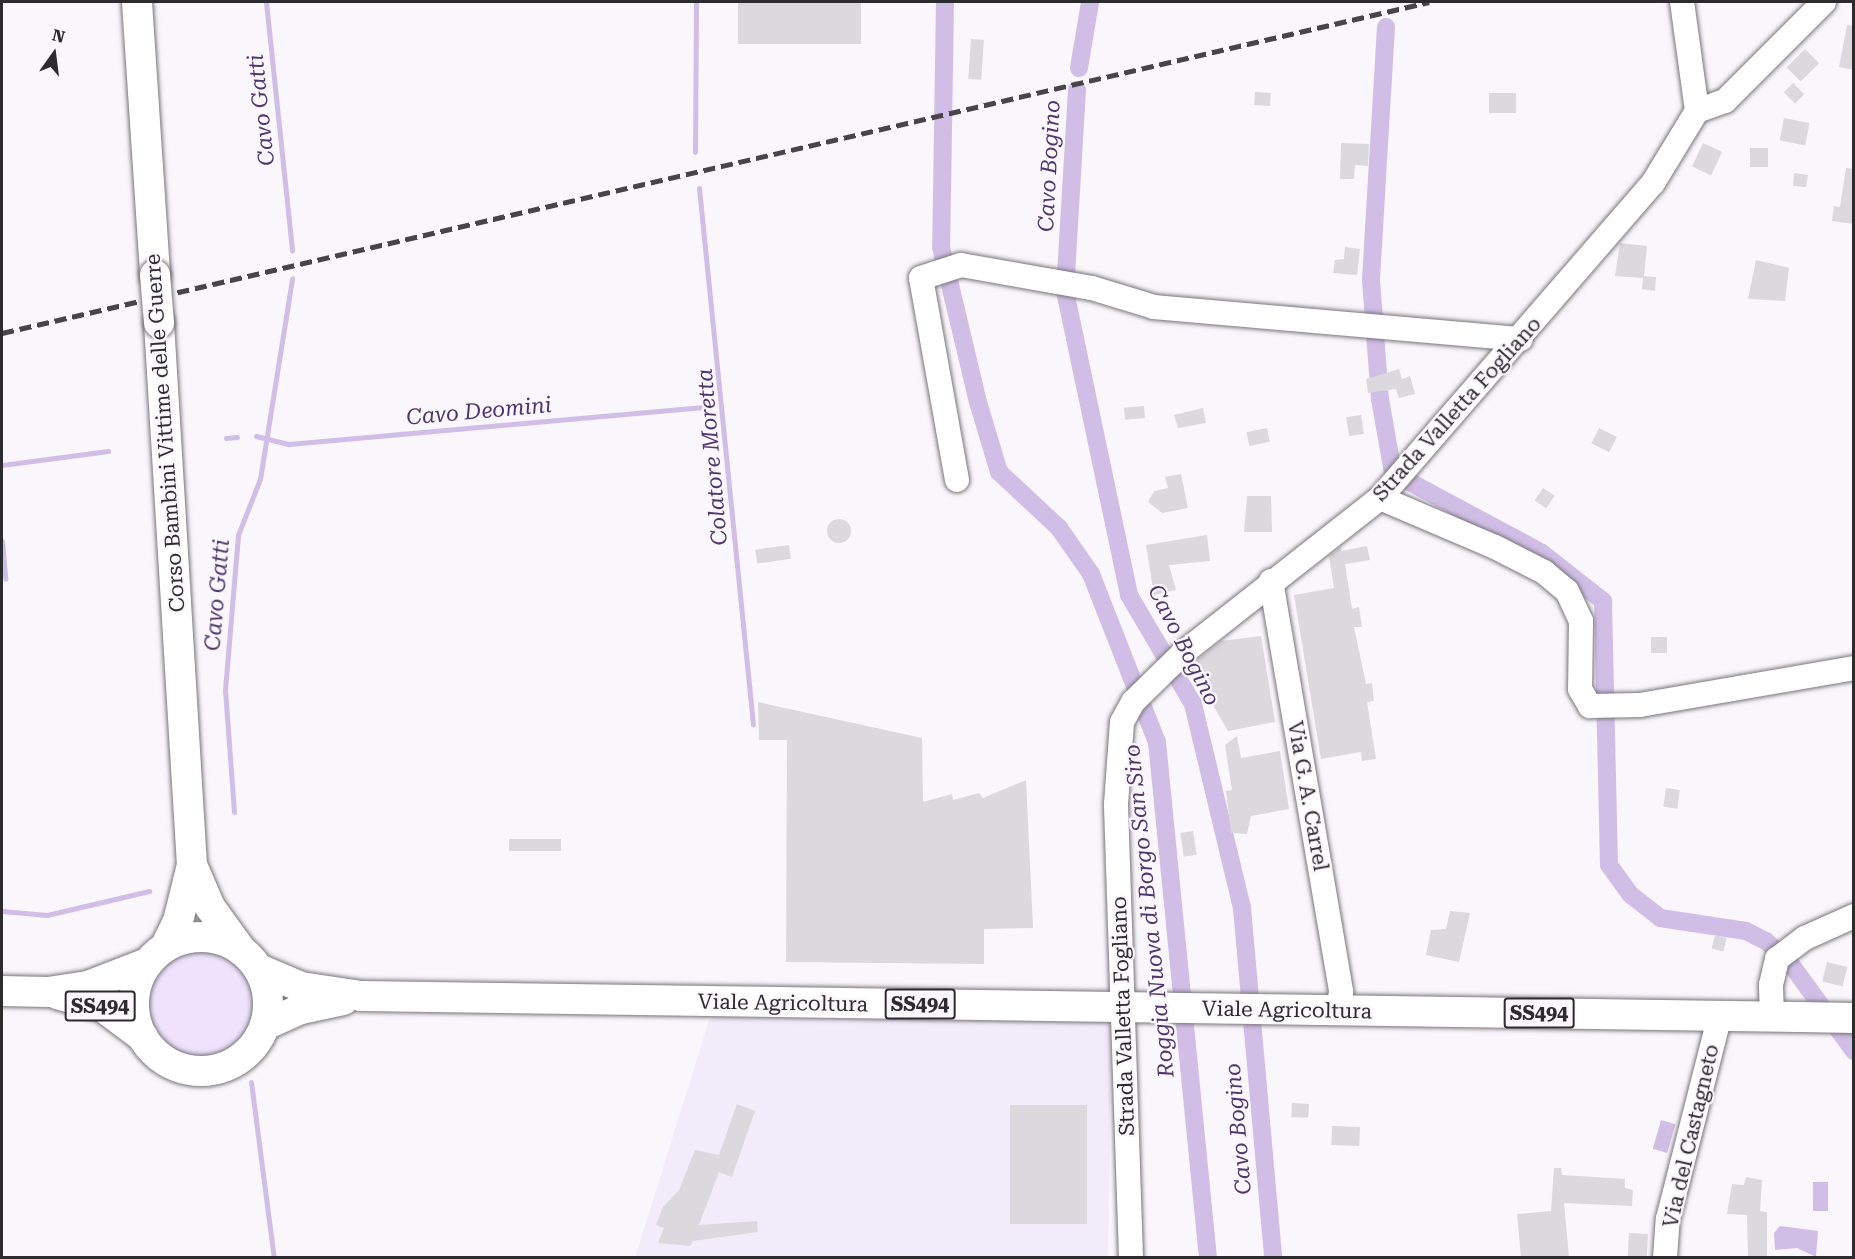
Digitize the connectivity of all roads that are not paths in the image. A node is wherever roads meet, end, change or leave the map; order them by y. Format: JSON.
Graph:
{"nodes":[{"id":1,"x":137,"y":2,"type":"edge"},
{"id":2,"x":1682,"y":2,"type":"edge"},
{"id":3,"x":1824,"y":2,"type":"edge"},
{"id":4,"x":1697,"y":111,"type":"junction"},
{"id":5,"x":1521,"y":339,"type":"junction"},
{"id":6,"x":957,"y":480,"type":"dead end"},
{"id":7,"x":1385,"y":493,"type":"junction"},
{"id":8,"x":1271,"y":581,"type":"junction"},
{"id":9,"x":1854,"y":668,"type":"edge"},
{"id":10,"x":192,"y":866,"type":"junction"},
{"id":11,"x":1854,"y":916,"type":"edge"},
{"id":12,"x":156,"y":955,"type":"junction"},
{"id":13,"x":250,"y":959,"type":"junction"},
{"id":14,"x":2,"y":992,"type":"edge"},
{"id":15,"x":48,"y":992,"type":"junction"},
{"id":16,"x":361,"y":996,"type":"junction"},
{"id":17,"x":1123,"y":1007,"type":"junction"},
{"id":18,"x":1338,"y":1011,"type":"junction"},
{"id":19,"x":1720,"y":1016,"type":"junction"},
{"id":20,"x":1772,"y":1016,"type":"junction"},
{"id":21,"x":1850,"y":1018,"type":"edge"},
{"id":22,"x":265,"y":1025,"type":"junction"},
{"id":23,"x":143,"y":1037,"type":"junction"},
{"id":24,"x":1131,"y":1257,"type":"edge"},
{"id":25,"x":1665,"y":1257,"type":"edge"}],
"edges":[{"from":1,"to":10,"type":"main road","name":"Corso Bambini Vittime delle Guerre","bridge":true},
{"from":2,"to":4,"type":"street"},
{"from":3,"to":4,"type":"street"},
{"from":4,"to":5,"type":"street","name":"Strada Valletta Fogliano"},
{"from":5,"to":6,"type":"street"},
{"from":5,"to":7,"type":"street","name":"Strada Valletta Fogliano"},
{"from":7,"to":8,"type":"street","name":"Strada Valletta Fogliano"},
{"from":7,"to":9,"type":"street"},
{"from":8,"to":17,"type":"street","name":"Strada Valletta Fogliano"},
{"from":8,"to":18,"type":"street","name":"Via G. A. Carrel"},
{"from":10,"to":12,"type":"main road","name":"Corso Bambini Vittime delle Guerre"},
{"from":10,"to":13,"type":"main road","name":"Corso Bambini Vittime delle Guerre"},
{"from":11,"to":20,"type":"street"},
{"from":12,"to":13,"type":"main road","name":"Viale Agricoltura"},
{"from":12,"to":15,"type":"main road","name":"Viale Agricoltura","number":"SS494"},
{"from":12,"to":23,"type":"main road"},
{"from":13,"to":16,"type":"main road","name":"Viale Agricoltura","number":"SS494"},
{"from":13,"to":22,"type":"main road","name":"Viale Agricoltura"},
{"from":14,"to":15,"type":"main road","name":"Viale Agricoltura","number":"SS494"},
{"from":15,"to":23,"type":"main road","name":"Viale Agricoltura","number":"SS494"},
{"from":16,"to":17,"type":"main road","name":"Viale Agricoltura","number":"SS494"},
{"from":16,"to":22,"type":"main road","name":"Viale Agricoltura","number":"SS494"},
{"from":17,"to":18,"type":"main road","name":"Viale Agricoltura","number":"SS494"},
{"from":17,"to":24,"type":"street","name":"Strada Valletta Fogliano"},
{"from":18,"to":19,"type":"main road","name":"Viale Agricoltura","number":"SS494"},
{"from":19,"to":20,"type":"main road","name":"Viale Agricoltura","number":"SS494"},
{"from":19,"to":25,"type":"street","name":"Via del Castagneto"},
{"from":20,"to":21,"type":"main road","name":"Viale Agricoltura","number":"SS494"},
{"from":22,"to":23,"type":"main road","name":"Viale Agricoltura"}]}
